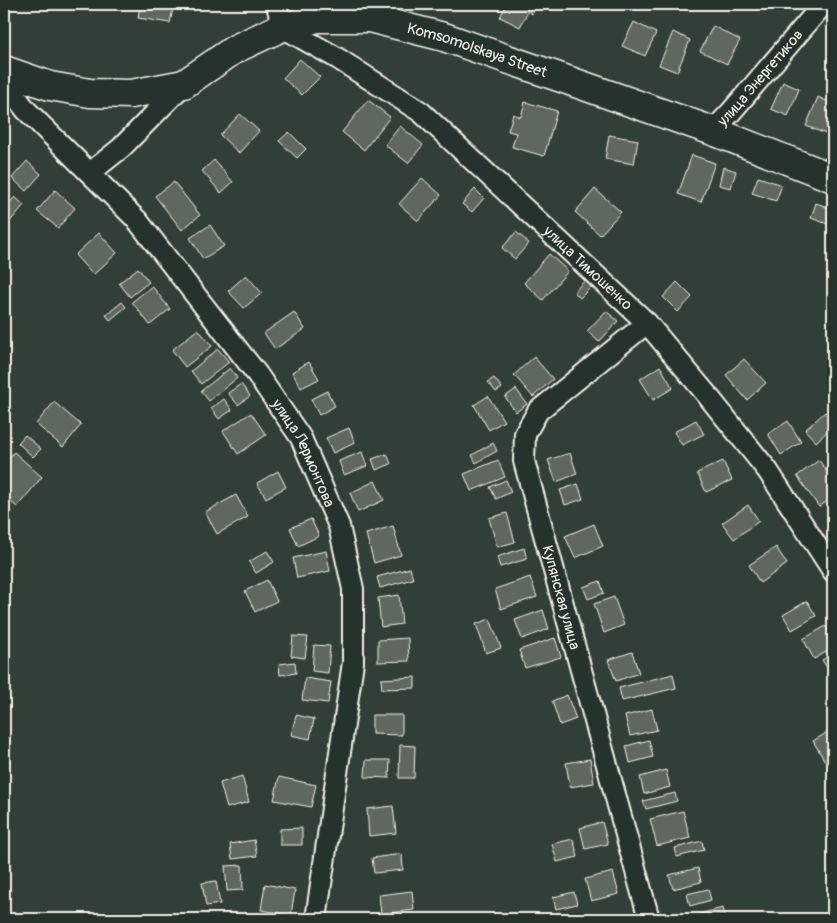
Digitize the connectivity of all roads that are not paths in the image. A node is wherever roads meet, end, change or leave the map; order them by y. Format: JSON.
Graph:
{"nodes":[{"id":1,"x":828,"y":4,"type":"edge"},
{"id":2,"x":280,"y":15,"type":"edge"},
{"id":3,"x":4,"y":70,"type":"edge"},
{"id":4,"x":4,"y":81,"type":"edge"},
{"id":5,"x":184,"y":84,"type":"junction"},
{"id":6,"x":712,"y":131,"type":"junction"},
{"id":7,"x":90,"y":172,"type":"junction"},
{"id":8,"x":833,"y":178,"type":"edge"},
{"id":9,"x":647,"y":324,"type":"junction"},
{"id":10,"x":833,"y":571,"type":"edge"},
{"id":11,"x":316,"y":919,"type":"edge"},
{"id":12,"x":649,"y":919,"type":"edge"}],
"edges":[{"from":1,"to":6,"type":"street","name":"улица Энергетиков"},
{"from":2,"to":5,"type":"street","name":"Komsomolskaya Street"},
{"from":2,"to":6,"type":"street","name":"Komsomolskaya Street"},
{"from":2,"to":9,"type":"street","name":"улица Тимошенко"},
{"from":3,"to":5,"type":"street","name":"Komsomolskaya Street"},
{"from":4,"to":7,"type":"street","name":"улица Лермонтова"},
{"from":5,"to":7,"type":"street"},
{"from":6,"to":8,"type":"street","name":"Komsomolskaya Street"},
{"from":7,"to":11,"type":"street","name":"улица Лермонтова"},
{"from":9,"to":10,"type":"street","name":"улица Тимошенко"},
{"from":9,"to":12,"type":"street","name":"Купянская улица"}]}
